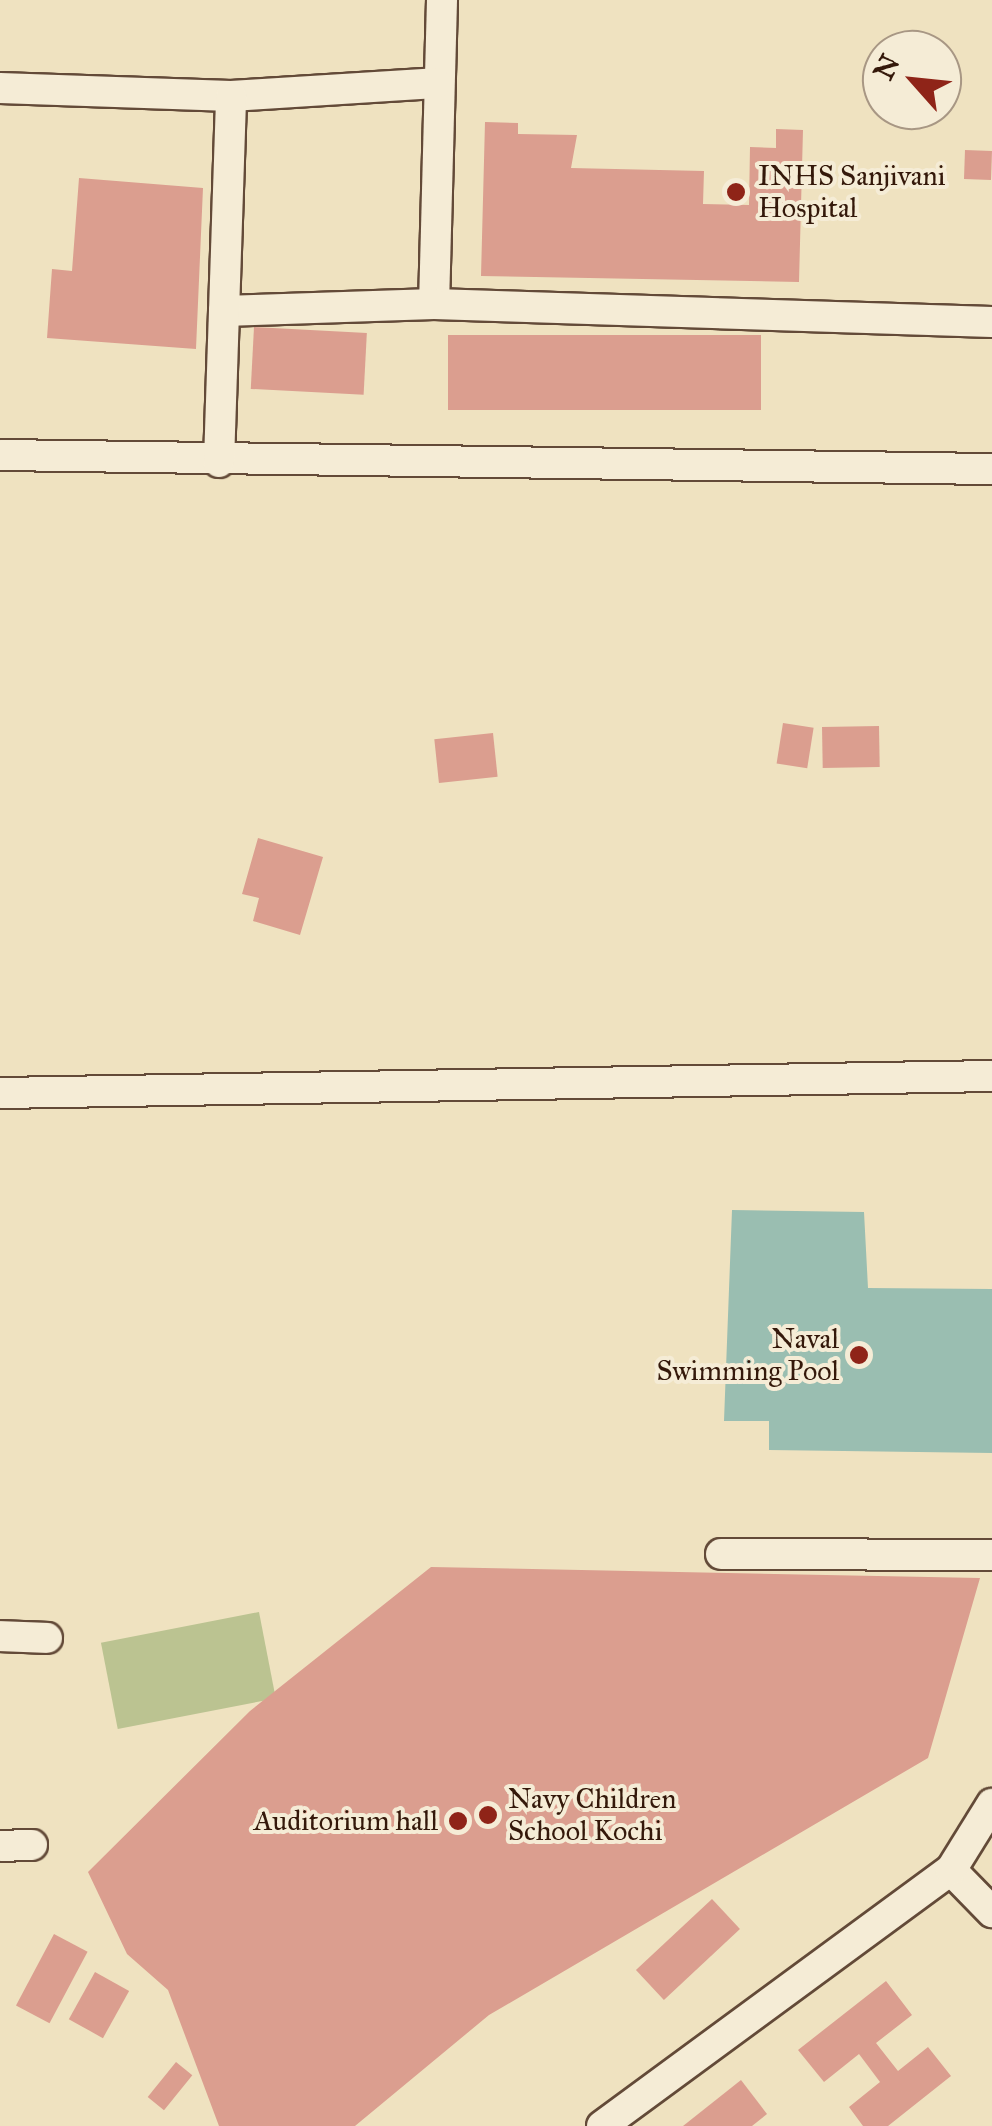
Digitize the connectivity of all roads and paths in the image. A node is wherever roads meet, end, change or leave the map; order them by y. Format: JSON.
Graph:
{"nodes":[{"id":1,"x":442,"y":0,"type":"edge"},
{"id":2,"x":436,"y":82,"type":"junction"},
{"id":3,"x":0,"y":88,"type":"edge"},
{"id":4,"x":231,"y":96,"type":"junction"},
{"id":5,"x":434,"y":304,"type":"junction"},
{"id":6,"x":224,"y":311,"type":"junction"},
{"id":7,"x":992,"y":322,"type":"edge"},
{"id":8,"x":0,"y":455,"type":"edge"},
{"id":9,"x":220,"y":462,"type":"junction"},
{"id":10,"x":992,"y":469,"type":"edge"},
{"id":11,"x":992,"y":1076,"type":"edge"},
{"id":12,"x":0,"y":1092,"type":"edge"},
{"id":13,"x":721,"y":1554,"type":"dead end"},
{"id":14,"x":992,"y":1555,"type":"edge"},
{"id":15,"x":0,"y":1636,"type":"edge"},
{"id":16,"x":47,"y":1638,"type":"dead end"},
{"id":17,"x":992,"y":1804,"type":"edge"},
{"id":18,"x":32,"y":1845,"type":"dead end"},
{"id":19,"x":0,"y":1846,"type":"edge"},
{"id":20,"x":951,"y":1870,"type":"junction"},
{"id":21,"x":992,"y":1912,"type":"edge"},
{"id":22,"x":602,"y":2126,"type":"edge"}],
"edges":[{"from":1,"to":2,"type":"street"},
{"from":2,"to":4,"type":"street"},
{"from":2,"to":5,"type":"street"},
{"from":3,"to":4,"type":"street"},
{"from":4,"to":6,"type":"street"},
{"from":5,"to":6,"type":"street"},
{"from":5,"to":7,"type":"street"},
{"from":6,"to":9,"type":"street"},
{"from":8,"to":9,"type":"street"},
{"from":9,"to":10,"type":"street"},
{"from":11,"to":12,"type":"street"},
{"from":13,"to":14,"type":"street"},
{"from":15,"to":16,"type":"street"},
{"from":17,"to":20,"type":"street"},
{"from":18,"to":19,"type":"street"},
{"from":20,"to":21,"type":"street"},
{"from":20,"to":22,"type":"street"}]}
